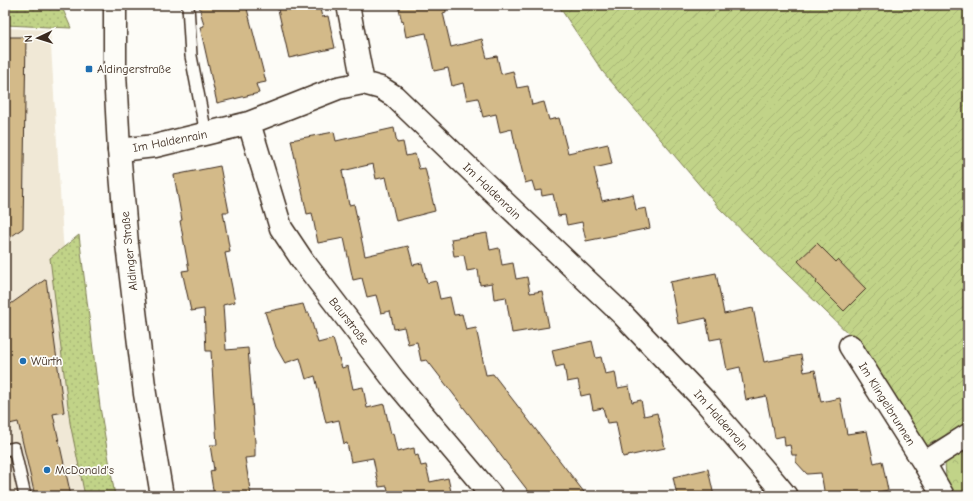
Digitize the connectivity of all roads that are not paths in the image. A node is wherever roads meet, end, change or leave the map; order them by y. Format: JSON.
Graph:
{"nodes":[{"id":1,"x":115,"y":5,"type":"edge"},
{"id":2,"x":188,"y":5,"type":"edge"},
{"id":3,"x":348,"y":5,"type":"edge"},
{"id":4,"x":362,"y":83,"type":"junction"},
{"id":5,"x":249,"y":123,"type":"junction"},
{"id":6,"x":206,"y":134,"type":"junction"},
{"id":7,"x":119,"y":150,"type":"junction"},
{"id":8,"x":850,"y":346,"type":"dead end"},
{"id":9,"x":968,"y":435,"type":"edge"},
{"id":10,"x":5,"y":450,"type":"edge"},
{"id":11,"x":924,"y":463,"type":"junction"},
{"id":12,"x":25,"y":496,"type":"edge"},
{"id":13,"x":162,"y":496,"type":"edge"},
{"id":14,"x":492,"y":496,"type":"edge"},
{"id":15,"x":786,"y":496,"type":"edge"},
{"id":16,"x":943,"y":496,"type":"edge"}],
"edges":[{"from":1,"to":7,"type":"street","name":"Aldinger Straße"},
{"from":2,"to":6,"type":"lane"},
{"from":3,"to":4,"type":"street"},
{"from":4,"to":5,"type":"street","name":"Im Haldenrain"},
{"from":4,"to":15,"type":"street","name":"Im Haldenrain"},
{"from":5,"to":6,"type":"street","name":"Im Haldenrain"},
{"from":5,"to":14,"type":"street","name":"Baurstraße"},
{"from":6,"to":7,"type":"street","name":"Im Haldenrain"},
{"from":7,"to":13,"type":"street","name":"Aldinger Straße"},
{"from":8,"to":11,"type":"street","name":"Im Klingelbrunnen"},
{"from":9,"to":11,"type":"street"},
{"from":10,"to":12,"type":"lane"},
{"from":11,"to":16,"type":"street","name":"Im Klingelbrunnen"}]}
